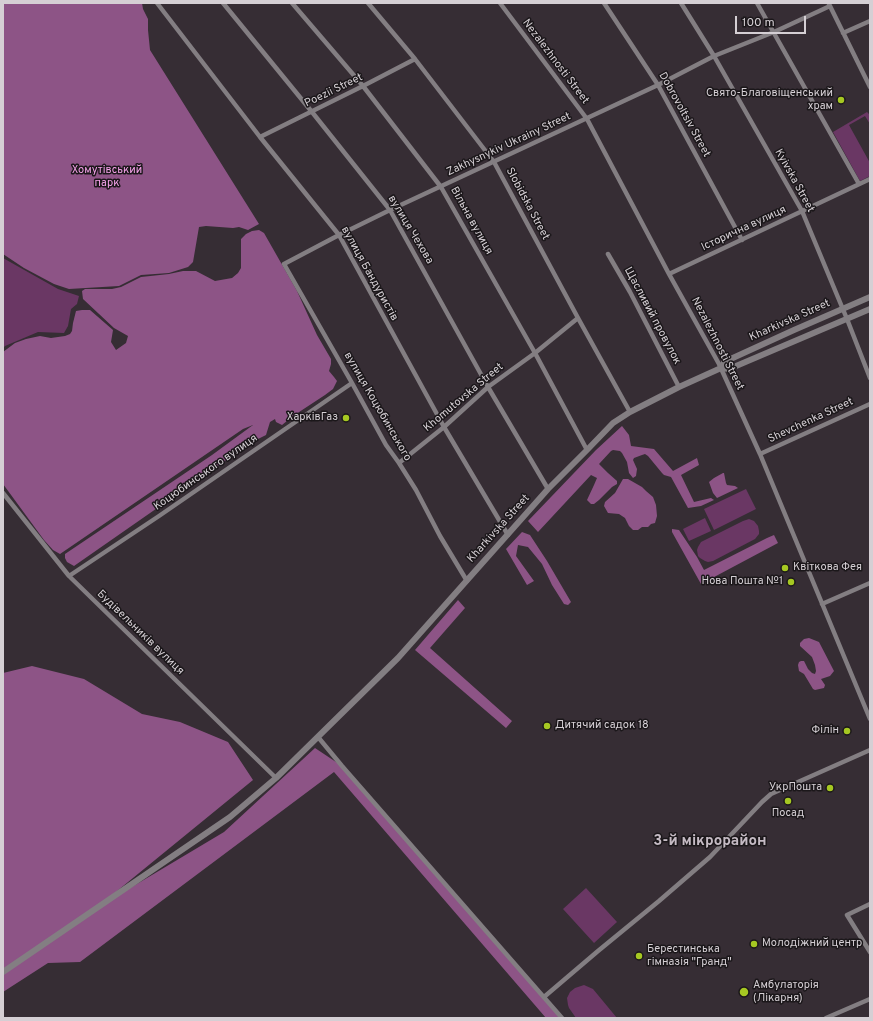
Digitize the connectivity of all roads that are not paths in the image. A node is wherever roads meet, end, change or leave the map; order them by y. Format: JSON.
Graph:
{"nodes":[{"id":1,"x":157,"y":3,"type":"edge"},
{"id":2,"x":223,"y":3,"type":"edge"},
{"id":3,"x":292,"y":3,"type":"edge"},
{"id":4,"x":368,"y":3,"type":"edge"},
{"id":5,"x":500,"y":3,"type":"edge"},
{"id":6,"x":604,"y":3,"type":"edge"},
{"id":7,"x":681,"y":3,"type":"edge"},
{"id":8,"x":757,"y":3,"type":"edge"},
{"id":9,"x":829,"y":4,"type":"edge"},
{"id":10,"x":870,"y":21,"type":"edge"},
{"id":11,"x":774,"y":32,"type":"junction"},
{"id":12,"x":843,"y":33,"type":"junction"},
{"id":13,"x":714,"y":56,"type":"junction"},
{"id":14,"x":415,"y":59,"type":"junction"},
{"id":15,"x":658,"y":85,"type":"junction"},
{"id":16,"x":363,"y":86,"type":"junction"},
{"id":17,"x":870,"y":87,"type":"edge"},
{"id":18,"x":312,"y":112,"type":"junction"},
{"id":19,"x":587,"y":119,"type":"junction"},
{"id":20,"x":260,"y":136,"type":"junction"},
{"id":21,"x":494,"y":162,"type":"junction"},
{"id":22,"x":870,"y":179,"type":"edge"},
{"id":23,"x":859,"y":184,"type":"junction"},
{"id":24,"x":441,"y":186,"type":"junction"},
{"id":25,"x":390,"y":210,"type":"junction"},
{"id":26,"x":802,"y":211,"type":"junction"},
{"id":27,"x":339,"y":235,"type":"junction"},
{"id":28,"x":742,"y":240,"type":"junction"},
{"id":29,"x":608,"y":254,"type":"dead end"},
{"id":30,"x":284,"y":264,"type":"joint"},
{"id":31,"x":669,"y":274,"type":"junction"},
{"id":32,"x":870,"y":297,"type":"edge"},
{"id":33,"x":843,"y":309,"type":"junction"},
{"id":34,"x":870,"y":309,"type":"edge"},
{"id":35,"x":578,"y":318,"type":"junction"},
{"id":36,"x":847,"y":319,"type":"junction"},
{"id":37,"x":535,"y":353,"type":"junction"},
{"id":38,"x":721,"y":368,"type":"junction"},
{"id":39,"x":870,"y":378,"type":"edge"},
{"id":40,"x":352,"y":383,"type":"junction"},
{"id":41,"x":488,"y":387,"type":"junction"},
{"id":42,"x":679,"y":387,"type":"junction"},
{"id":43,"x":870,"y":404,"type":"edge"},
{"id":44,"x":630,"y":412,"type":"junction"},
{"id":45,"x":444,"y":427,"type":"junction"},
{"id":46,"x":588,"y":450,"type":"junction"},
{"id":47,"x":760,"y":454,"type":"junction"},
{"id":48,"x":399,"y":463,"type":"junction"},
{"id":49,"x":548,"y":489,"type":"junction"},
{"id":50,"x":3,"y":493,"type":"edge"},
{"id":51,"x":508,"y":535,"type":"junction"},
{"id":52,"x":69,"y":576,"type":"junction"},
{"id":53,"x":467,"y":580,"type":"junction"},
{"id":54,"x":870,"y":583,"type":"edge"},
{"id":55,"x":822,"y":604,"type":"junction"},
{"id":56,"x":870,"y":719,"type":"edge"},
{"id":57,"x":318,"y":737,"type":"junction"},
{"id":58,"x":870,"y":750,"type":"edge"},
{"id":59,"x":276,"y":778,"type":"junction"},
{"id":60,"x":870,"y":904,"type":"edge"},
{"id":61,"x":870,"y":952,"type":"edge"},
{"id":62,"x":3,"y":972,"type":"edge"},
{"id":63,"x":544,"y":997,"type":"junction"},
{"id":64,"x":870,"y":999,"type":"edge"},
{"id":65,"x":562,"y":1018,"type":"edge"},
{"id":66,"x":826,"y":1018,"type":"edge"}],
"edges":[{"from":1,"to":20,"type":"street","name":"вулиця Бандуристів"},
{"from":2,"to":18,"type":"street","name":"вулиця Чехова"},
{"from":3,"to":16,"type":"street","name":"Вільна вулиця"},
{"from":4,"to":14,"type":"street","name":"Slobidska Street"},
{"from":5,"to":19,"type":"street","name":"Nezalezhnosti Street"},
{"from":6,"to":15,"type":"street","name":"Dobrovoltsiv Street"},
{"from":7,"to":13,"type":"street","name":"Kyivska Street"},
{"from":8,"to":11,"type":"street"},
{"from":9,"to":11,"type":"street","name":"Zakhysnykiv Ukrainy Street"},
{"from":9,"to":12,"type":"street"},
{"from":10,"to":12,"type":"street"},
{"from":11,"to":13,"type":"street","name":"Zakhysnykiv Ukrainy Street"},
{"from":11,"to":23,"type":"street"},
{"from":12,"to":17,"type":"street"},
{"from":13,"to":15,"type":"street","name":"Zakhysnykiv Ukrainy Street"},
{"from":13,"to":26,"type":"street","name":"Kyivska Street"},
{"from":14,"to":16,"type":"street","name":"Poezii Street"},
{"from":14,"to":21,"type":"street","name":"Slobidska Street"},
{"from":15,"to":19,"type":"street","name":"Zakhysnykiv Ukrainy Street"},
{"from":15,"to":28,"type":"street","name":"Dobrovoltsiv Street"},
{"from":16,"to":18,"type":"street","name":"Poezii Street"},
{"from":16,"to":24,"type":"street","name":"Вільна вулиця"},
{"from":18,"to":20,"type":"street","name":"Poezii Street"},
{"from":18,"to":25,"type":"street","name":"вулиця Чехова"},
{"from":19,"to":21,"type":"street","name":"Zakhysnykiv Ukrainy Street"},
{"from":19,"to":31,"type":"street","name":"Nezalezhnosti Street"},
{"from":20,"to":27,"type":"street","name":"вулиця Бандуристів"},
{"from":21,"to":24,"type":"street","name":"Zakhysnykiv Ukrainy Street"},
{"from":21,"to":35,"type":"street","name":"Slobidska Street"},
{"from":22,"to":23,"type":"street","name":"Історична вулиця"},
{"from":23,"to":26,"type":"street","name":"Історична вулиця"},
{"from":24,"to":25,"type":"street","name":"Zakhysnykiv Ukrainy Street"},
{"from":24,"to":37,"type":"street","name":"Вільна вулиця"},
{"from":25,"to":27,"type":"street","name":"Zakhysnykiv Ukrainy Street"},
{"from":25,"to":41,"type":"street","name":"вулиця Чехова"},
{"from":26,"to":28,"type":"street","name":"Історична вулиця"},
{"from":26,"to":33,"type":"street","name":"Kyivska Street"},
{"from":27,"to":30,"type":"street","name":"Zakhysnykiv Ukrainy Street"},
{"from":27,"to":45,"type":"street","name":"вулиця Бандуристів"},
{"from":28,"to":31,"type":"street","name":"Історична вулиця"},
{"from":29,"to":42,"type":"street","name":"Щасливий провулок"},
{"from":30,"to":40,"type":"street","name":"вулиця Коцюбинського"},
{"from":31,"to":38,"type":"street","name":"Nezalezhnosti Street"},
{"from":32,"to":33,"type":"street","name":"Kharkivska Street"},
{"from":33,"to":36,"type":"street","name":"Kyivska Street"},
{"from":33,"to":38,"type":"street","name":"Kharkivska Street"},
{"from":34,"to":36,"type":"street","name":"Kharkivska Street"},
{"from":35,"to":37,"type":"street","name":"Khomutovska Street"},
{"from":35,"to":44,"type":"street","name":"Slobidska Street"},
{"from":36,"to":38,"type":"street","name":"Kharkivska Street"},
{"from":36,"to":39,"type":"street","name":"Kyivska Street"},
{"from":37,"to":41,"type":"street","name":"Khomutovska Street"},
{"from":37,"to":46,"type":"street","name":"Вільна вулиця"},
{"from":38,"to":42,"type":"street","name":"Kharkivska Street"},
{"from":38,"to":47,"type":"street","name":"Nezalezhnosti Street"},
{"from":40,"to":48,"type":"street","name":"вулиця Коцюбинського"},
{"from":40,"to":52,"type":"street","name":"Коцюбинського вулиця"},
{"from":41,"to":45,"type":"street","name":"Khomutovska Street"},
{"from":41,"to":49,"type":"street","name":"вулиця Чехова"},
{"from":42,"to":44,"type":"street","name":"Kharkivska Street"},
{"from":43,"to":47,"type":"street","name":"Shevchenka Street"},
{"from":44,"to":46,"type":"street","name":"Kharkivska Street"},
{"from":45,"to":48,"type":"street","name":"Khomutovska Street"},
{"from":45,"to":51,"type":"street","name":"вулиця Бандуристів"},
{"from":46,"to":49,"type":"street","name":"Kharkivska Street"},
{"from":47,"to":55,"type":"street","name":"Nezalezhnosti Street"},
{"from":48,"to":53,"type":"street","name":"вулиця Коцюбинського"},
{"from":49,"to":51,"type":"street","name":"Kharkivska Street"},
{"from":50,"to":52,"type":"street","name":"Будівельників вулиця"},
{"from":51,"to":53,"type":"street","name":"Kharkivska Street"},
{"from":52,"to":59,"type":"street","name":"Будівельників вулиця"},
{"from":53,"to":57,"type":"street","name":"Kharkivska Street"},
{"from":54,"to":55,"type":"street"},
{"from":55,"to":56,"type":"street","name":"Nezalezhnosti Street"},
{"from":57,"to":59,"type":"street","name":"Kharkivska Street"},
{"from":57,"to":63,"type":"street"},
{"from":58,"to":63,"type":"street"},
{"from":59,"to":62,"type":"street","name":"Kharkivska Street"},
{"from":60,"to":61,"type":"street"},
{"from":63,"to":65,"type":"street"},
{"from":64,"to":66,"type":"street"}]}
